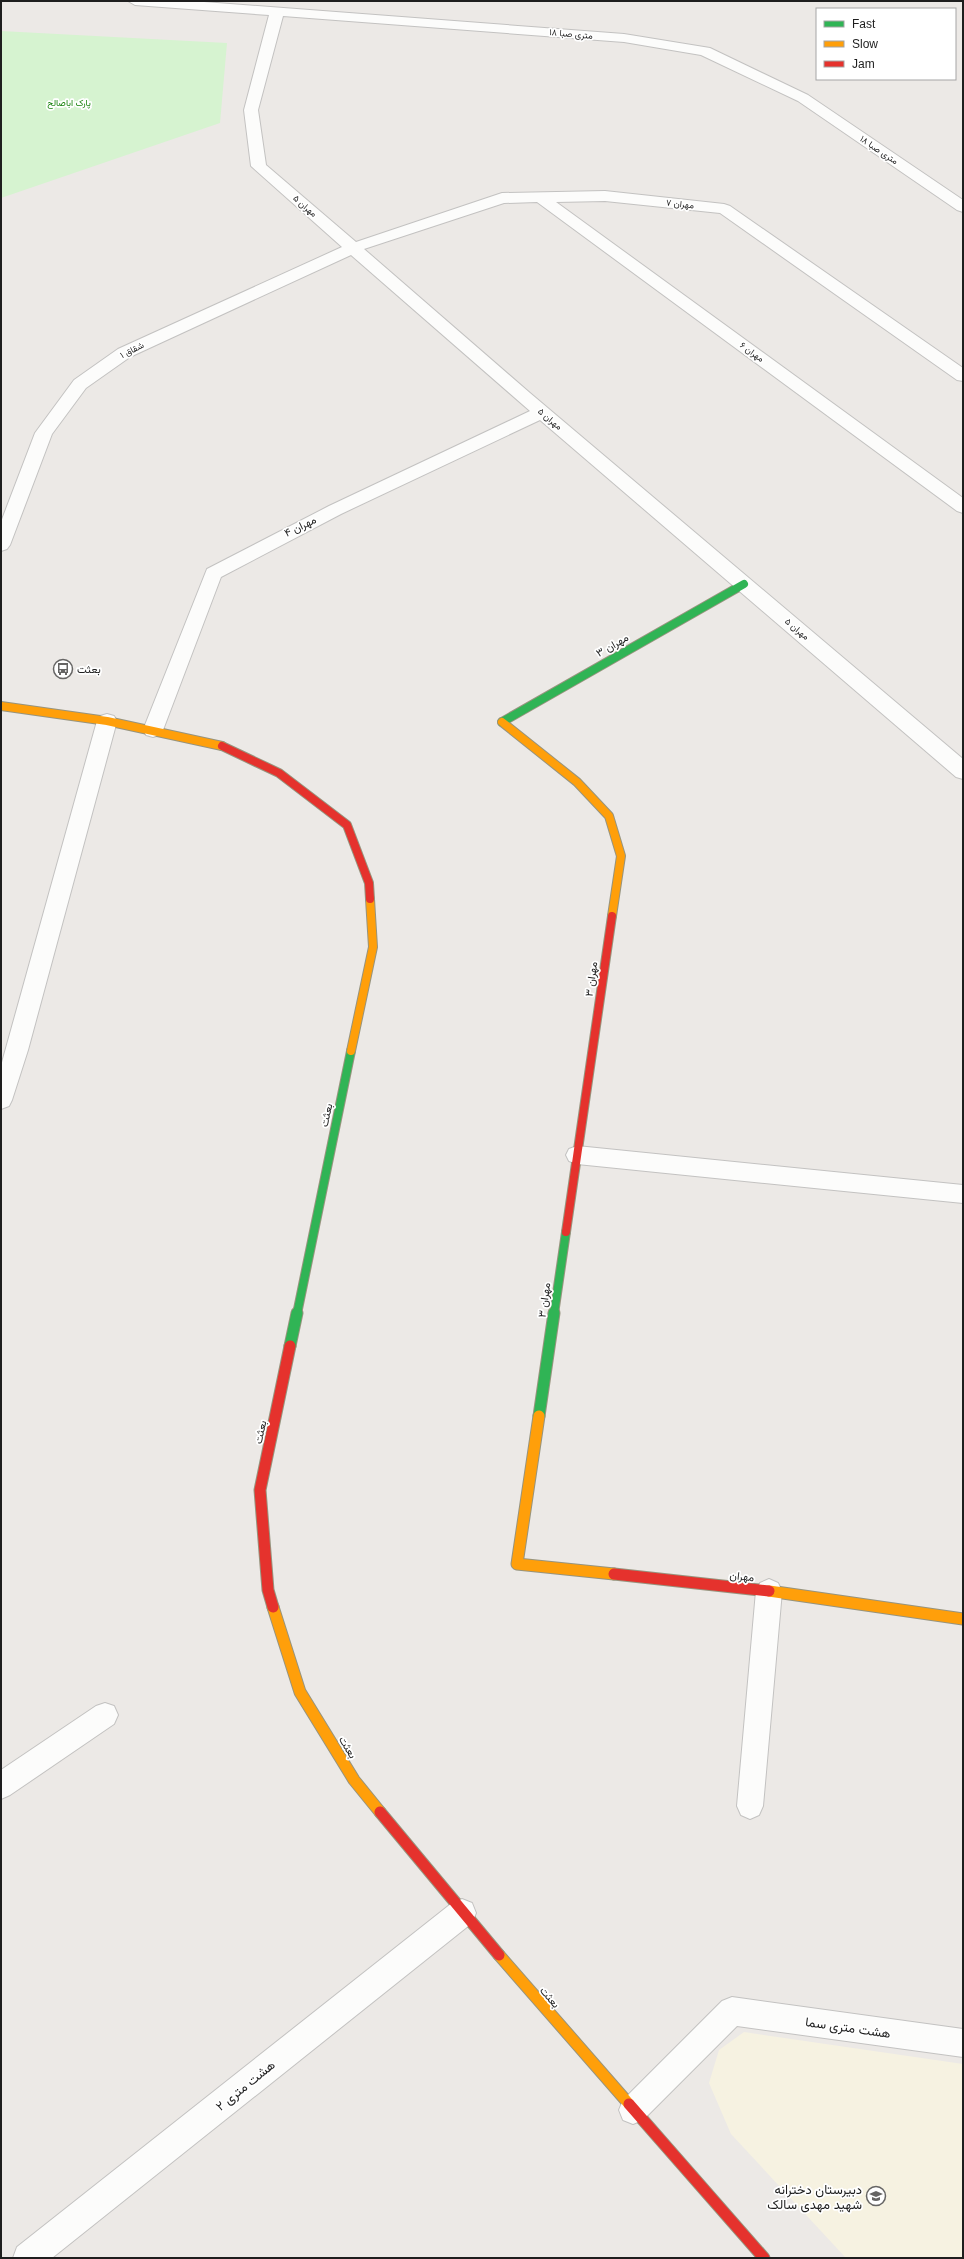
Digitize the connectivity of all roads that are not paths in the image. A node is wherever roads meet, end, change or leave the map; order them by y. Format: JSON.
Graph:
{"nodes":[{"id":1,"x":135,"y":1,"type":"edge"},
{"id":2,"x":277,"y":11,"type":"junction"},
{"id":3,"x":540,"y":197,"type":"junction"},
{"id":4,"x":963,"y":207,"type":"edge"},
{"id":5,"x":354,"y":248,"type":"junction"},
{"id":6,"x":963,"y":376,"type":"edge"},
{"id":7,"x":542,"y":412,"type":"junction"},
{"id":8,"x":963,"y":507,"type":"edge"},
{"id":9,"x":1,"y":545,"type":"edge"},
{"id":10,"x":744,"y":584,"type":"junction"},
{"id":11,"x":1,"y":706,"type":"edge"},
{"id":12,"x":107,"y":721,"type":"junction"},
{"id":13,"x":153,"y":730,"type":"junction"},
{"id":14,"x":963,"y":772,"type":"edge"},
{"id":15,"x":1,"y":1100,"type":"edge"},
{"id":16,"x":577,"y":1156,"type":"junction"},
{"id":17,"x":963,"y":1194,"type":"edge"},
{"id":18,"x":517,"y":1564,"type":"joint"},
{"id":19,"x":769,"y":1591,"type":"junction"},
{"id":20,"x":963,"y":1619,"type":"edge"},
{"id":21,"x":105,"y":1715,"type":"dead end"},
{"id":22,"x":1,"y":1786,"type":"edge"},
{"id":23,"x":750,"y":1806,"type":"dead end"},
{"id":24,"x":462,"y":1913,"type":"junction"},
{"id":25,"x":963,"y":2043,"type":"edge"},
{"id":26,"x":633,"y":2110,"type":"junction"},
{"id":27,"x":28,"y":2258,"type":"edge"},
{"id":28,"x":764,"y":2258,"type":"edge"}],
"edges":[{"from":1,"to":2,"type":"street","name":"متری صبا ۱۸"},
{"from":2,"to":4,"type":"street","name":"متری صبا ۱۸"},
{"from":2,"to":5,"type":"street","name":"مهران ۵"},
{"from":3,"to":5,"type":"street","name":"مهران ۷"},
{"from":3,"to":6,"type":"street","name":"مهران ۷"},
{"from":3,"to":8,"type":"street","name":"مهران ۶"},
{"from":5,"to":7,"type":"street","name":"مهران ۵"},
{"from":5,"to":9,"type":"street","name":"شقاق ۱"},
{"from":7,"to":10,"type":"street","name":"مهران ۵"},
{"from":7,"to":13,"type":"street","name":"مهران ۴"},
{"from":10,"to":14,"type":"street","name":"مهران ۵"},
{"from":10,"to":16,"type":"street","name":"مهران ۳"},
{"from":11,"to":12,"type":"street","name":"بعثت"},
{"from":12,"to":13,"type":"street","name":"بعثت"},
{"from":12,"to":15,"type":"street"},
{"from":13,"to":24,"type":"street","name":"بعثت"},
{"from":16,"to":17,"type":"street"},
{"from":16,"to":18,"type":"street","name":"مهران ۳"},
{"from":18,"to":19,"type":"street","name":"مهران"},
{"from":19,"to":20,"type":"street","name":"مهران"},
{"from":19,"to":23,"type":"street"},
{"from":21,"to":22,"type":"street"},
{"from":24,"to":26,"type":"street","name":"بعثت"},
{"from":24,"to":27,"type":"street","name":"هشت متری ۲"},
{"from":25,"to":26,"type":"street","name":"هشت متری سما"},
{"from":26,"to":28,"type":"street","name":"بعثت"}]}
